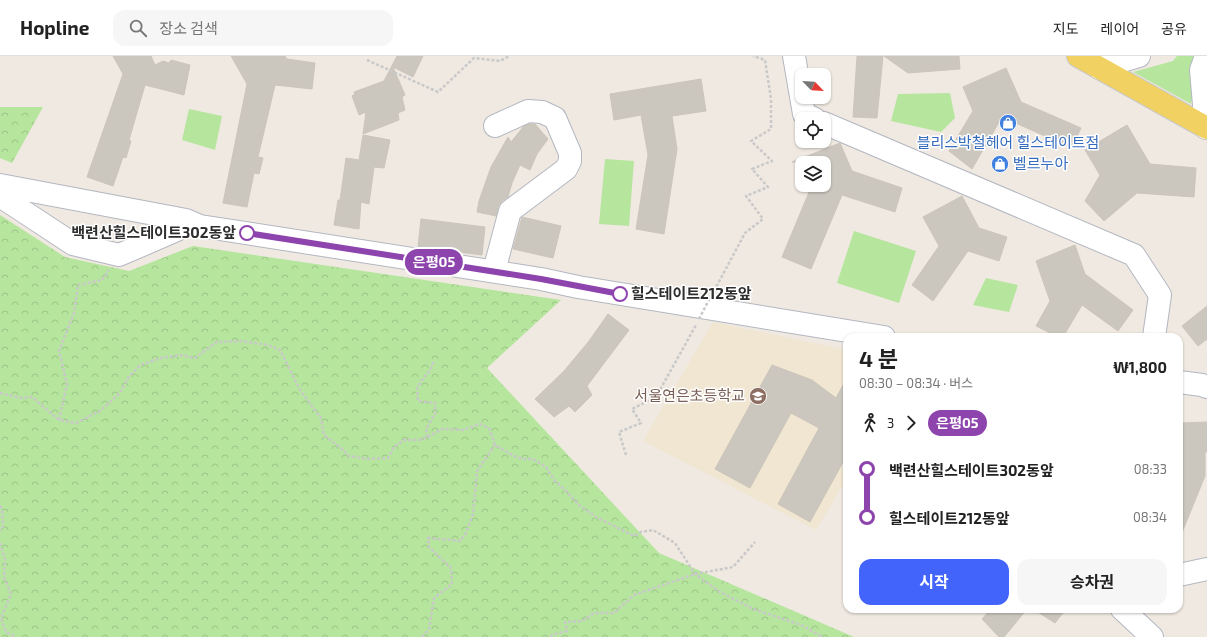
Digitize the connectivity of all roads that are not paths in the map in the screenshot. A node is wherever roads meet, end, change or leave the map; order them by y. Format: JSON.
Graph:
{"nodes":[{"id":1,"x":794,"y":56,"type":"edge"},
{"id":2,"x":1078,"y":56,"type":"edge"},
{"id":3,"x":1140,"y":56,"type":"edge"},
{"id":4,"x":1206,"y":56,"type":"edge"},
{"id":5,"x":1099,"y":68,"type":"junction"},
{"id":6,"x":804,"y":112,"type":"edge"},
{"id":7,"x":495,"y":126,"type":"dead end"},
{"id":8,"x":831,"y":126,"type":"edge"},
{"id":9,"x":1207,"y":128,"type":"edge"},
{"id":10,"x":0,"y":185,"type":"edge"},
{"id":11,"x":0,"y":196,"type":"edge"},
{"id":12,"x":186,"y":220,"type":"junction"},
{"id":13,"x":494,"y":271,"type":"junction"},
{"id":14,"x":860,"y":333,"type":"edge"},
{"id":15,"x":1155,"y":333,"type":"edge"},
{"id":16,"x":1183,"y":383,"type":"edge"},
{"id":17,"x":1207,"y":387,"type":"edge"},
{"id":18,"x":1207,"y":569,"type":"edge"},
{"id":19,"x":1183,"y":574,"type":"edge"},
{"id":20,"x":1126,"y":613,"type":"edge"},
{"id":21,"x":1152,"y":637,"type":"edge"}],
"edges":[{"from":1,"to":6,"type":"street"},
{"from":2,"to":5,"type":"main road"},
{"from":3,"to":5,"type":"street"},
{"from":4,"to":9,"type":"street"},
{"from":5,"to":9,"type":"main road"},
{"from":7,"to":13,"type":"street"},
{"from":8,"to":15,"type":"street"},
{"from":10,"to":12,"type":"street"},
{"from":11,"to":12,"type":"street"},
{"from":12,"to":13,"type":"street"},
{"from":13,"to":14,"type":"street"},
{"from":16,"to":17,"type":"street"},
{"from":18,"to":19,"type":"street"},
{"from":20,"to":21,"type":"street"}]}
